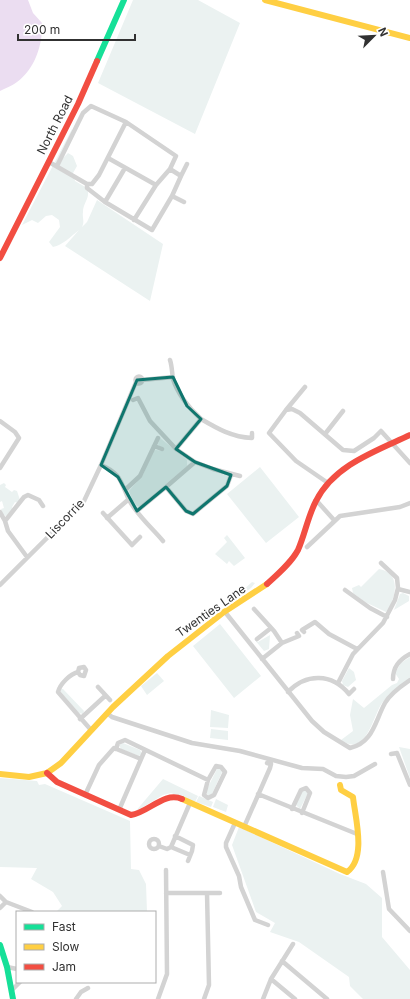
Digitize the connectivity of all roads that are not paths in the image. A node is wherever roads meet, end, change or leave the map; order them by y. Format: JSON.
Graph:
{"nodes":[{"id":1,"x":124,"y":0,"type":"edge"},
{"id":2,"x":265,"y":0,"type":"edge"},
{"id":3,"x":410,"y":38,"type":"edge"},
{"id":4,"x":126,"y":122,"type":"junction"},
{"id":5,"x":108,"y":158,"type":"junction"},
{"id":6,"x":49,"y":162,"type":"junction"},
{"id":7,"x":187,"y":164,"type":"dead end"},
{"id":8,"x":57,"y":166,"type":"junction"},
{"id":9,"x":126,"y":168,"type":"junction"},
{"id":10,"x":170,"y":169,"type":"junction"},
{"id":11,"x":181,"y":176,"type":"junction"},
{"id":12,"x":87,"y":184,"type":"junction"},
{"id":13,"x":156,"y":185,"type":"junction"},
{"id":14,"x":172,"y":196,"type":"junction"},
{"id":15,"x":105,"y":202,"type":"junction"},
{"id":16,"x":184,"y":202,"type":"dead end"},
{"id":17,"x":134,"y":220,"type":"junction"},
{"id":18,"x":0,"y":258,"type":"edge"},
{"id":19,"x":170,"y":360,"type":"dead end"},
{"id":20,"x":173,"y":377,"type":"junction"},
{"id":21,"x":305,"y":387,"type":"dead end"},
{"id":22,"x":133,"y":400,"type":"dead end"},
{"id":23,"x":286,"y":410,"type":"junction"},
{"id":24,"x":342,"y":411,"type":"dead end"},
{"id":25,"x":201,"y":419,"type":"junction"},
{"id":26,"x":0,"y":421,"type":"edge"},
{"id":27,"x":252,"y":434,"type":"dead end"},
{"id":28,"x":325,"y":434,"type":"junction"},
{"id":29,"x":410,"y":435,"type":"edge"},
{"id":30,"x":158,"y":438,"type":"dead end"},
{"id":31,"x":392,"y":443,"type":"junction"},
{"id":32,"x":154,"y":446,"type":"junction"},
{"id":33,"x":162,"y":449,"type":"dead end"},
{"id":34,"x":176,"y":449,"type":"junction"},
{"id":35,"x":195,"y":462,"type":"junction"},
{"id":36,"x":410,"y":463,"type":"edge"},
{"id":37,"x":101,"y":465,"type":"junction"},
{"id":38,"x":0,"y":467,"type":"edge"},
{"id":39,"x":231,"y":475,"type":"junction"},
{"id":40,"x":240,"y":476,"type":"dead end"},
{"id":41,"x":328,"y":483,"type":"junction"},
{"id":42,"x":166,"y":487,"type":"junction"},
{"id":43,"x":126,"y":489,"type":"junction"},
{"id":44,"x":129,"y":499,"type":"junction"},
{"id":45,"x":316,"y":500,"type":"junction"},
{"id":46,"x":410,"y":503,"type":"edge"},
{"id":47,"x":43,"y":506,"type":"dead end"},
{"id":48,"x":137,"y":511,"type":"junction"},
{"id":49,"x":0,"y":512,"type":"edge"},
{"id":50,"x":103,"y":513,"type":"dead end"},
{"id":51,"x":107,"y":518,"type":"junction"},
{"id":52,"x":334,"y":520,"type":"junction"},
{"id":53,"x":5,"y":521,"type":"junction"},
{"id":54,"x":140,"y":538,"type":"dead end"},
{"id":55,"x":163,"y":541,"type":"dead end"},
{"id":56,"x":307,"y":547,"type":"dead end"},
{"id":57,"x":27,"y":557,"type":"junction"},
{"id":58,"x":381,"y":563,"type":"dead end"},
{"id":59,"x":0,"y":585,"type":"edge"},
{"id":60,"x":398,"y":589,"type":"junction"},
{"id":61,"x":345,"y":590,"type":"dead end"},
{"id":62,"x":410,"y":592,"type":"edge"},
{"id":63,"x":254,"y":609,"type":"dead end"},
{"id":64,"x":225,"y":612,"type":"junction"},
{"id":65,"x":259,"y":615,"type":"junction"},
{"id":66,"x":387,"y":617,"type":"junction"},
{"id":67,"x":254,"y":619,"type":"dead end"},
{"id":68,"x":271,"y":628,"type":"junction"},
{"id":69,"x":304,"y":632,"type":"dead end"},
{"id":70,"x":297,"y":633,"type":"dead end"},
{"id":71,"x":257,"y":639,"type":"dead end"},
{"id":72,"x":282,"y":643,"type":"junction"},
{"id":73,"x":357,"y":649,"type":"junction"},
{"id":74,"x":410,"y":654,"type":"edge"},
{"id":75,"x":262,"y":660,"type":"junction"},
{"id":76,"x":78,"y":672,"type":"dead end"},
{"id":77,"x":393,"y":680,"type":"dead end"},
{"id":78,"x":410,"y":680,"type":"edge"},
{"id":79,"x":338,"y":683,"type":"junction"},
{"id":80,"x":98,"y":687,"type":"dead end"},
{"id":81,"x":354,"y":689,"type":"dead end"},
{"id":82,"x":288,"y":692,"type":"junction"},
{"id":83,"x":105,"y":696,"type":"junction"},
{"id":84,"x":110,"y":700,"type":"dead end"},
{"id":85,"x":107,"y":713,"type":"junction"},
{"id":86,"x":80,"y":719,"type":"junction"},
{"id":87,"x":91,"y":730,"type":"junction"},
{"id":88,"x":116,"y":749,"type":"junction"},
{"id":89,"x":145,"y":750,"type":"junction"},
{"id":90,"x":391,"y":754,"type":"dead end"},
{"id":91,"x":141,"y":760,"type":"junction"},
{"id":92,"x":267,"y":763,"type":"dead end"},
{"id":93,"x":375,"y":764,"type":"dead end"},
{"id":94,"x":47,"y":773,"type":"junction"},
{"id":95,"x":0,"y":774,"type":"edge"},
{"id":96,"x":208,"y":780,"type":"junction"},
{"id":97,"x":340,"y":785,"type":"dead end"},
{"id":98,"x":410,"y":785,"type":"edge"},
{"id":99,"x":85,"y":794,"type":"junction"},
{"id":100,"x":258,"y":794,"type":"junction"},
{"id":101,"x":190,"y":803,"type":"junction"},
{"id":102,"x":292,"y":808,"type":"junction"},
{"id":103,"x":119,"y":810,"type":"junction"},
{"id":104,"x":302,"y":813,"type":"junction"},
{"id":105,"x":235,"y":823,"type":"junction"},
{"id":106,"x":244,"y":827,"type":"junction"},
{"id":107,"x":357,"y":834,"type":"junction"},
{"id":108,"x":175,"y":836,"type":"junction"},
{"id":109,"x":159,"y":846,"type":"dead end"},
{"id":110,"x":171,"y":846,"type":"junction"},
{"id":111,"x":190,"y":855,"type":"junction"},
{"id":112,"x":188,"y":861,"type":"dead end"},
{"id":113,"x":166,"y":870,"type":"dead end"},
{"id":114,"x":382,"y":875,"type":"dead end"},
{"id":115,"x":166,"y":893,"type":"junction"},
{"id":116,"x":207,"y":893,"type":"junction"},
{"id":117,"x":220,"y":893,"type":"dead end"},
{"id":118,"x":0,"y":896,"type":"edge"},
{"id":119,"x":6,"y":902,"type":"junction"},
{"id":120,"x":0,"y":908,"type":"edge"},
{"id":121,"x":29,"y":911,"type":"edge"},
{"id":122,"x":268,"y":925,"type":"dead end"},
{"id":123,"x":410,"y":931,"type":"edge"},
{"id":124,"x":293,"y":944,"type":"dead end"},
{"id":125,"x":0,"y":945,"type":"edge"},
{"id":126,"x":282,"y":961,"type":"junction"},
{"id":127,"x":7,"y":967,"type":"junction"},
{"id":128,"x":16,"y":969,"type":"edge"},
{"id":129,"x":271,"y":979,"type":"junction"},
{"id":130,"x":19,"y":983,"type":"edge"},
{"id":131,"x":88,"y":988,"type":"dead end"},
{"id":132,"x":12,"y":990,"type":"junction"},
{"id":133,"x":13,"y":999,"type":"edge"},
{"id":134,"x":76,"y":999,"type":"edge"},
{"id":135,"x":158,"y":999,"type":"edge"},
{"id":136,"x":204,"y":999,"type":"edge"},
{"id":137,"x":263,"y":999,"type":"edge"},
{"id":138,"x":295,"y":999,"type":"edge"},
{"id":139,"x":327,"y":999,"type":"edge"}],
"edges":[{"from":1,"to":6,"type":"street","name":"North Road"},
{"from":2,"to":3,"type":"street"},
{"from":4,"to":5,"type":"street"},
{"from":4,"to":8,"type":"street"},
{"from":4,"to":10,"type":"street"},
{"from":5,"to":9,"type":"street"},
{"from":5,"to":12,"type":"street"},
{"from":6,"to":8,"type":"street"},
{"from":6,"to":18,"type":"street","name":"North Road"},
{"from":7,"to":11,"type":"street"},
{"from":8,"to":12,"type":"street"},
{"from":9,"to":13,"type":"street"},
{"from":9,"to":15,"type":"street"},
{"from":10,"to":11,"type":"street"},
{"from":10,"to":13,"type":"street"},
{"from":11,"to":14,"type":"street"},
{"from":12,"to":15,"type":"street"},
{"from":13,"to":17,"type":"street"},
{"from":14,"to":16,"type":"street"},
{"from":14,"to":17,"type":"street"},
{"from":15,"to":17,"type":"street"},
{"from":19,"to":20,"type":"street"},
{"from":20,"to":25,"type":"street"},
{"from":20,"to":37,"type":"street","name":"Liscorrie"},
{"from":21,"to":23,"type":"street"},
{"from":22,"to":34,"type":"street"},
{"from":23,"to":28,"type":"street"},
{"from":23,"to":41,"type":"street"},
{"from":24,"to":28,"type":"street"},
{"from":25,"to":27,"type":"street"},
{"from":25,"to":34,"type":"street"},
{"from":26,"to":38,"type":"street"},
{"from":28,"to":31,"type":"street"},
{"from":29,"to":31,"type":"street","name":"Twenties Lane"},
{"from":30,"to":32,"type":"street"},
{"from":31,"to":36,"type":"street"},
{"from":31,"to":41,"type":"street","name":"Twenties Lane"},
{"from":32,"to":33,"type":"street"},
{"from":32,"to":43,"type":"street"},
{"from":34,"to":35,"type":"street"},
{"from":35,"to":39,"type":"street"},
{"from":35,"to":42,"type":"street"},
{"from":37,"to":43,"type":"street"},
{"from":37,"to":57,"type":"street","name":"Liscorrie"},
{"from":39,"to":40,"type":"street"},
{"from":39,"to":42,"type":"street"},
{"from":41,"to":45,"type":"street","name":"Twenties Lane"},
{"from":42,"to":48,"type":"street"},
{"from":43,"to":44,"type":"street"},
{"from":44,"to":48,"type":"street"},
{"from":44,"to":51,"type":"street"},
{"from":45,"to":52,"type":"street"},
{"from":45,"to":64,"type":"street","name":"Twenties Lane"},
{"from":46,"to":52,"type":"street"},
{"from":47,"to":53,"type":"street"},
{"from":48,"to":55,"type":"street"},
{"from":49,"to":53,"type":"street"},
{"from":50,"to":51,"type":"street"},
{"from":51,"to":54,"type":"street"},
{"from":52,"to":56,"type":"street"},
{"from":53,"to":57,"type":"street"},
{"from":57,"to":59,"type":"street","name":"Liscorrie"},
{"from":58,"to":60,"type":"street"},
{"from":60,"to":62,"type":"street"},
{"from":60,"to":66,"type":"street"},
{"from":61,"to":66,"type":"street"},
{"from":63,"to":65,"type":"street"},
{"from":64,"to":75,"type":"street"},
{"from":64,"to":85,"type":"street","name":"Twenties Lane"},
{"from":65,"to":67,"type":"street"},
{"from":65,"to":68,"type":"street"},
{"from":66,"to":73,"type":"street"},
{"from":68,"to":71,"type":"street"},
{"from":68,"to":72,"type":"street"},
{"from":69,"to":73,"type":"street"},
{"from":70,"to":72,"type":"street"},
{"from":72,"to":75,"type":"street"},
{"from":73,"to":79,"type":"street"},
{"from":74,"to":77,"type":"street"},
{"from":75,"to":82,"type":"street"},
{"from":76,"to":86,"type":"street"},
{"from":78,"to":82,"type":"street"},
{"from":79,"to":81,"type":"street"},
{"from":79,"to":82,"type":"street"},
{"from":80,"to":83,"type":"street"},
{"from":83,"to":84,"type":"street"},
{"from":83,"to":86,"type":"street"},
{"from":85,"to":87,"type":"street","name":"Twenties Lane"},
{"from":85,"to":93,"type":"street"},
{"from":86,"to":87,"type":"street"},
{"from":87,"to":94,"type":"street","name":"Twenties Lane"},
{"from":88,"to":89,"type":"street"},
{"from":88,"to":91,"type":"street"},
{"from":88,"to":99,"type":"street"},
{"from":89,"to":91,"type":"street"},
{"from":89,"to":96,"type":"street"},
{"from":90,"to":98,"type":"street"},
{"from":91,"to":103,"type":"street"},
{"from":92,"to":100,"type":"street"},
{"from":94,"to":95,"type":"street","name":"Twenties Lane"},
{"from":94,"to":99,"type":"street"},
{"from":96,"to":96,"type":"street"},
{"from":97,"to":107,"type":"street"},
{"from":99,"to":103,"type":"street"},
{"from":100,"to":102,"type":"street"},
{"from":100,"to":106,"type":"street"},
{"from":101,"to":103,"type":"street"},
{"from":101,"to":105,"type":"street"},
{"from":101,"to":108,"type":"street"},
{"from":102,"to":104,"type":"street"},
{"from":102,"to":104,"type":"street"},
{"from":104,"to":107,"type":"street"},
{"from":105,"to":106,"type":"street"},
{"from":105,"to":122,"type":"street"},
{"from":106,"to":107,"type":"street"},
{"from":108,"to":110,"type":"street"},
{"from":108,"to":111,"type":"street"},
{"from":109,"to":110,"type":"street"},
{"from":110,"to":111,"type":"street"},
{"from":111,"to":112,"type":"street"},
{"from":113,"to":115,"type":"street"},
{"from":114,"to":123,"type":"street"},
{"from":115,"to":116,"type":"street"},
{"from":115,"to":135,"type":"street"},
{"from":116,"to":117,"type":"street"},
{"from":116,"to":136,"type":"street"},
{"from":118,"to":119,"type":"street"},
{"from":119,"to":120,"type":"street"},
{"from":119,"to":121,"type":"street"},
{"from":124,"to":126,"type":"street"},
{"from":125,"to":127,"type":"street"},
{"from":126,"to":129,"type":"street"},
{"from":126,"to":139,"type":"street"},
{"from":127,"to":128,"type":"street"},
{"from":127,"to":132,"type":"street"},
{"from":129,"to":137,"type":"street"},
{"from":129,"to":138,"type":"street"},
{"from":130,"to":132,"type":"street"},
{"from":131,"to":134,"type":"street"},
{"from":132,"to":133,"type":"street"}]}
